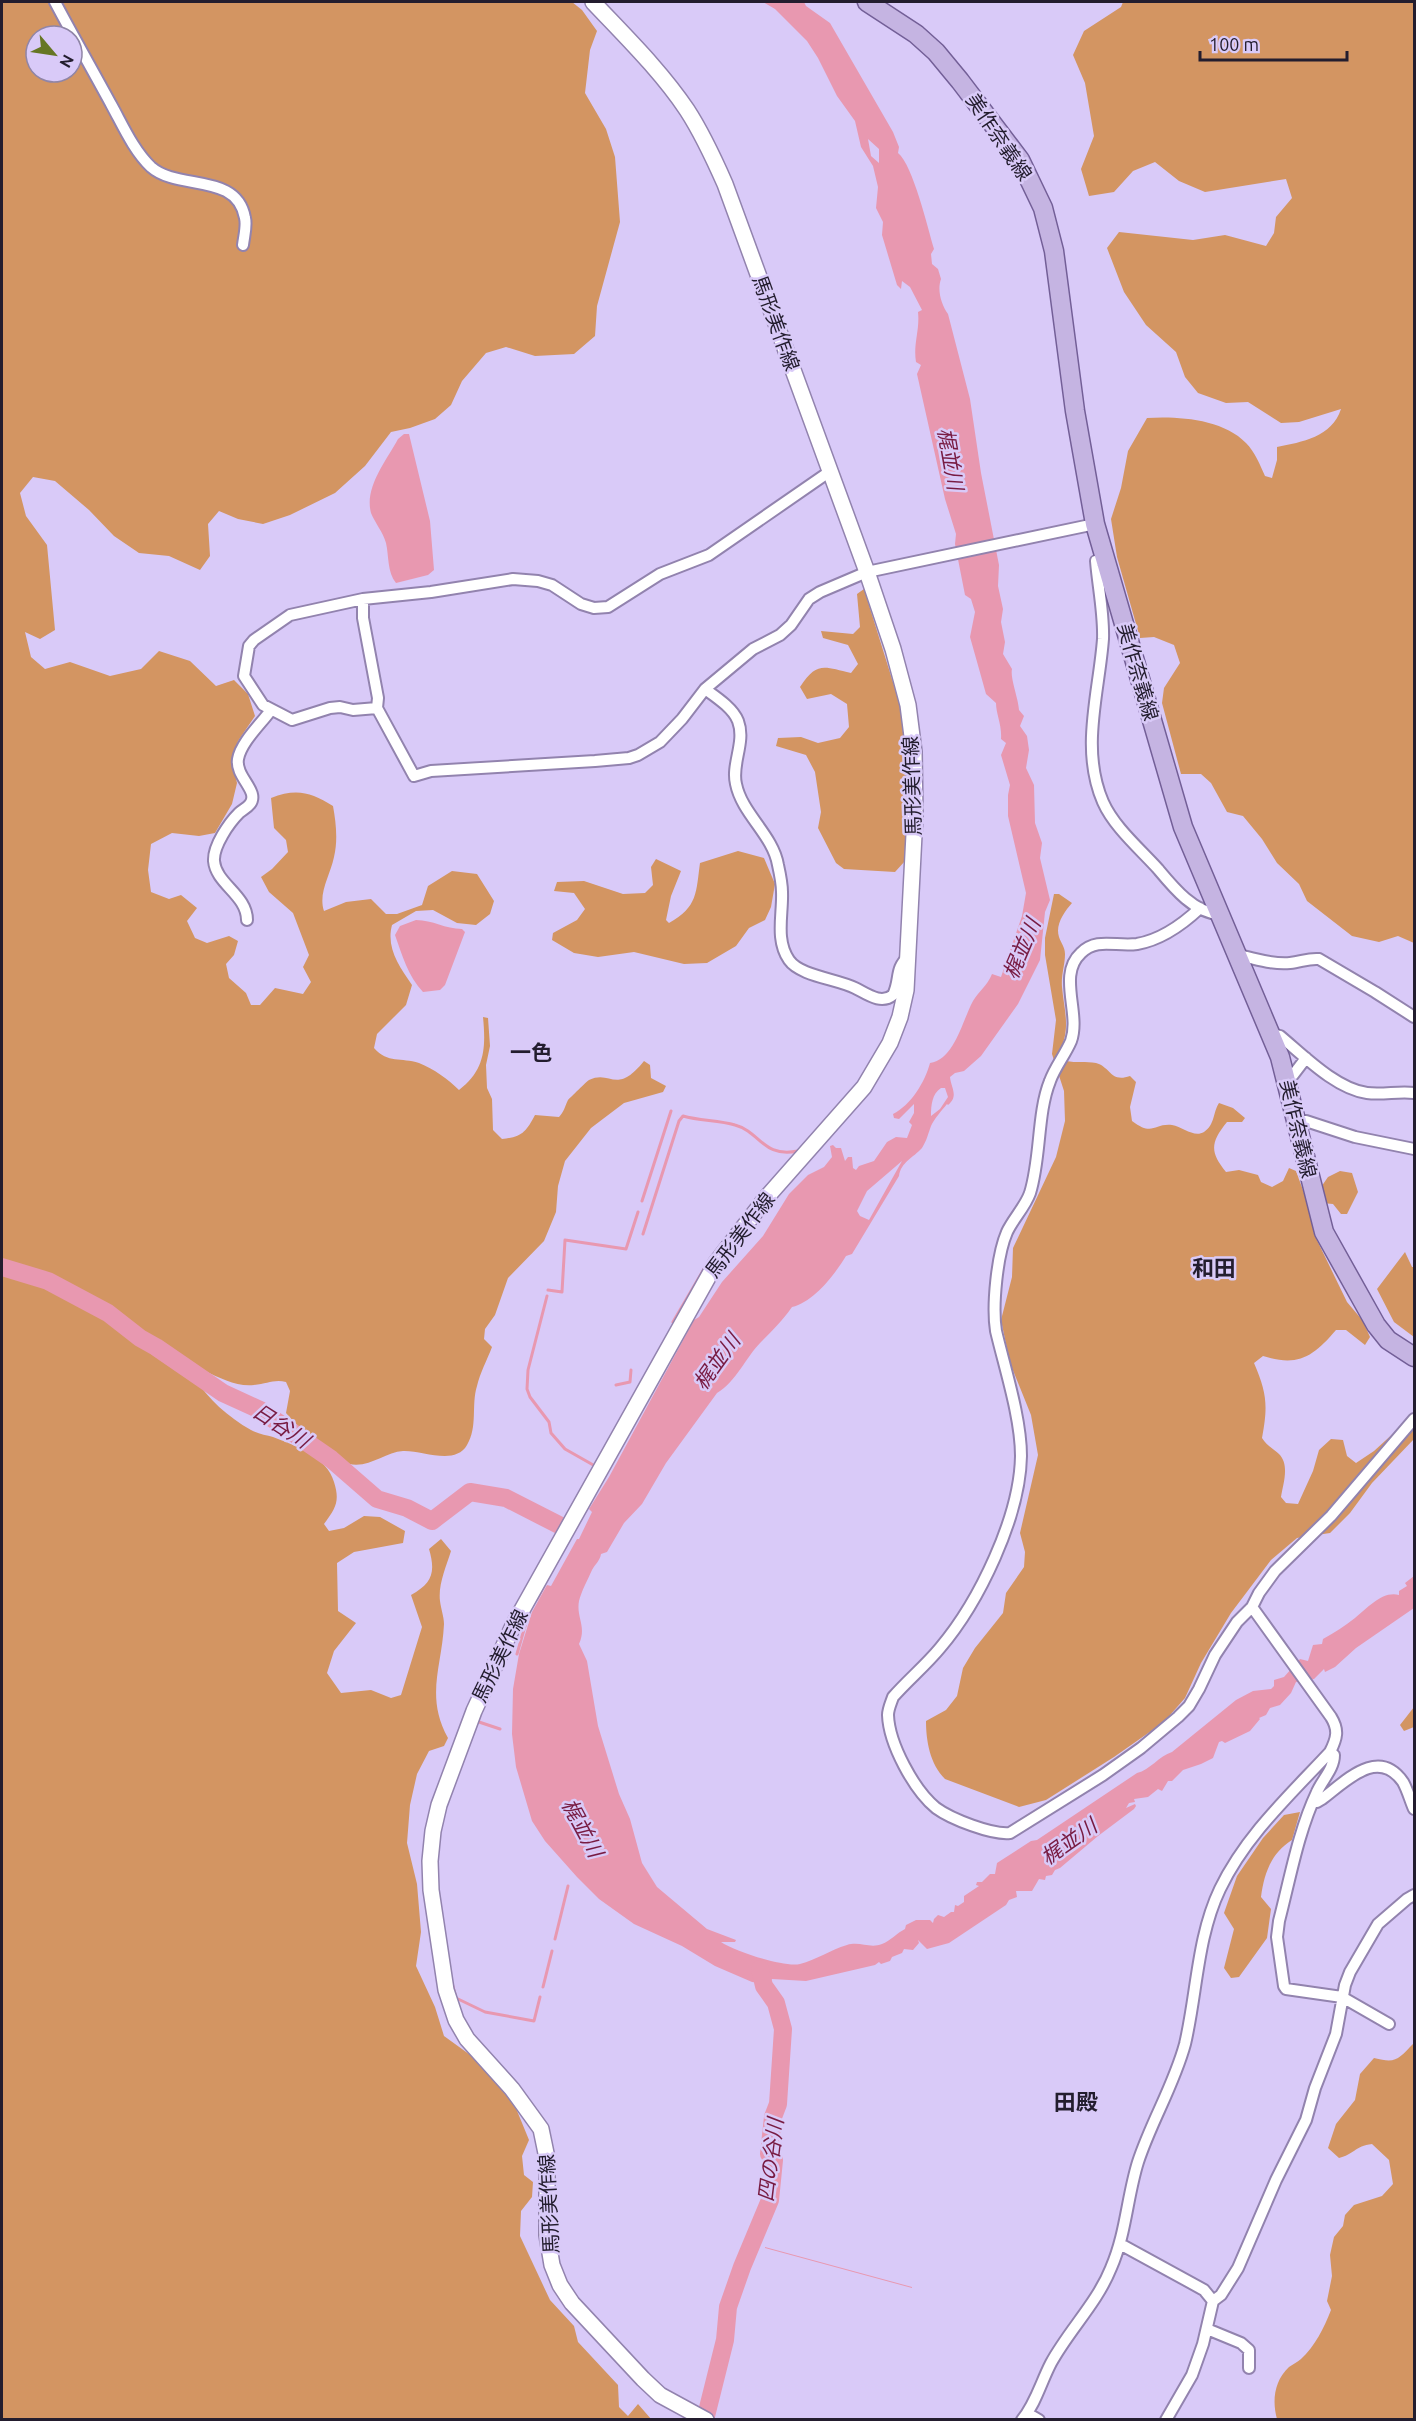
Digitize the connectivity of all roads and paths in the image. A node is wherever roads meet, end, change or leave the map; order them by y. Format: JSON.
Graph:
{"nodes":[{"id":1,"x":55,"y":2,"type":"edge"},
{"id":2,"x":593,"y":2,"type":"edge"},
{"id":3,"x":867,"y":2,"type":"edge"},
{"id":4,"x":243,"y":245,"type":"dead end"},
{"id":5,"x":829,"y":472,"type":"junction"},
{"id":6,"x":1095,"y":524,"type":"junction"},
{"id":7,"x":1105,"y":559,"type":"junction"},
{"id":8,"x":867,"y":572,"type":"junction"},
{"id":9,"x":363,"y":599,"type":"junction"},
{"id":10,"x":705,"y":689,"type":"junction"},
{"id":11,"x":377,"y":708,"type":"junction"},
{"id":12,"x":271,"y":710,"type":"junction"},
{"id":13,"x":1200,"y":908,"type":"junction"},
{"id":14,"x":1219,"y":914,"type":"junction"},
{"id":15,"x":247,"y":920,"type":"dead end"},
{"id":16,"x":1237,"y":955,"type":"junction"},
{"id":17,"x":909,"y":956,"type":"junction"},
{"id":18,"x":1414,"y":1017,"type":"edge"},
{"id":19,"x":1271,"y":1034,"type":"junction"},
{"id":20,"x":1306,"y":1058,"type":"junction"},
{"id":21,"x":1286,"y":1078,"type":"junction"},
{"id":22,"x":1414,"y":1093,"type":"edge"},
{"id":23,"x":1297,"y":1121,"type":"junction"},
{"id":24,"x":1414,"y":1149,"type":"edge"},
{"id":25,"x":1414,"y":1357,"type":"edge"},
{"id":26,"x":1414,"y":1419,"type":"edge"},
{"id":27,"x":1252,"y":1608,"type":"junction"},
{"id":28,"x":1330,"y":1752,"type":"junction"},
{"id":29,"x":1313,"y":1801,"type":"junction"},
{"id":30,"x":1414,"y":1809,"type":"edge"},
{"id":31,"x":1414,"y":1895,"type":"edge"},
{"id":32,"x":1342,"y":1997,"type":"junction"},
{"id":33,"x":1389,"y":2024,"type":"dead end"},
{"id":34,"x":1120,"y":2244,"type":"junction"},
{"id":35,"x":1213,"y":2301,"type":"junction"},
{"id":36,"x":1207,"y":2329,"type":"junction"},
{"id":37,"x":1249,"y":2368,"type":"dead end"},
{"id":38,"x":1024,"y":2416,"type":"edge"},
{"id":39,"x":703,"y":2418,"type":"edge"},
{"id":40,"x":1039,"y":2420,"type":"edge"},
{"id":41,"x":1166,"y":2420,"type":"edge"}],
"edges":[{"from":1,"to":4,"type":"street"},
{"from":2,"to":5,"type":"main road","name":"馬形美作線"},
{"from":3,"to":6,"type":"main road","name":"美作奈義線"},
{"from":5,"to":8,"type":"main road","name":"馬形美作線"},
{"from":5,"to":9,"type":"street"},
{"from":6,"to":7,"type":"main road","name":"美作奈義線"},
{"from":6,"to":8,"type":"street"},
{"from":7,"to":13,"type":"street"},
{"from":7,"to":14,"type":"main road","name":"美作奈義線"},
{"from":8,"to":10,"type":"street"},
{"from":8,"to":17,"type":"main road","name":"馬形美作線"},
{"from":9,"to":11,"type":"street"},
{"from":9,"to":12,"type":"street"},
{"from":10,"to":11,"type":"street"},
{"from":10,"to":17,"type":"street"},
{"from":11,"to":12,"type":"street"},
{"from":12,"to":15,"type":"street"},
{"from":13,"to":14,"type":"street"},
{"from":13,"to":27,"type":"street"},
{"from":14,"to":16,"type":"main road","name":"美作奈義線"},
{"from":16,"to":18,"type":"street"},
{"from":16,"to":19,"type":"main road","name":"美作奈義線"},
{"from":17,"to":39,"type":"main road","name":"馬形美作線"},
{"from":19,"to":20,"type":"street"},
{"from":19,"to":21,"type":"main road","name":"美作奈義線"},
{"from":20,"to":21,"type":"street"},
{"from":20,"to":22,"type":"street"},
{"from":21,"to":23,"type":"main road","name":"美作奈義線"},
{"from":23,"to":24,"type":"street"},
{"from":23,"to":25,"type":"main road","name":"美作奈義線"},
{"from":26,"to":27,"type":"street"},
{"from":27,"to":28,"type":"street"},
{"from":28,"to":29,"type":"street"},
{"from":28,"to":34,"type":"street"},
{"from":29,"to":30,"type":"street"},
{"from":29,"to":32,"type":"street"},
{"from":31,"to":32,"type":"street"},
{"from":32,"to":33,"type":"street"},
{"from":32,"to":35,"type":"street"},
{"from":34,"to":35,"type":"street"},
{"from":34,"to":38,"type":"street"},
{"from":35,"to":36,"type":"street"},
{"from":36,"to":37,"type":"street"},
{"from":36,"to":41,"type":"street"},
{"from":38,"to":40,"type":"street"}]}
